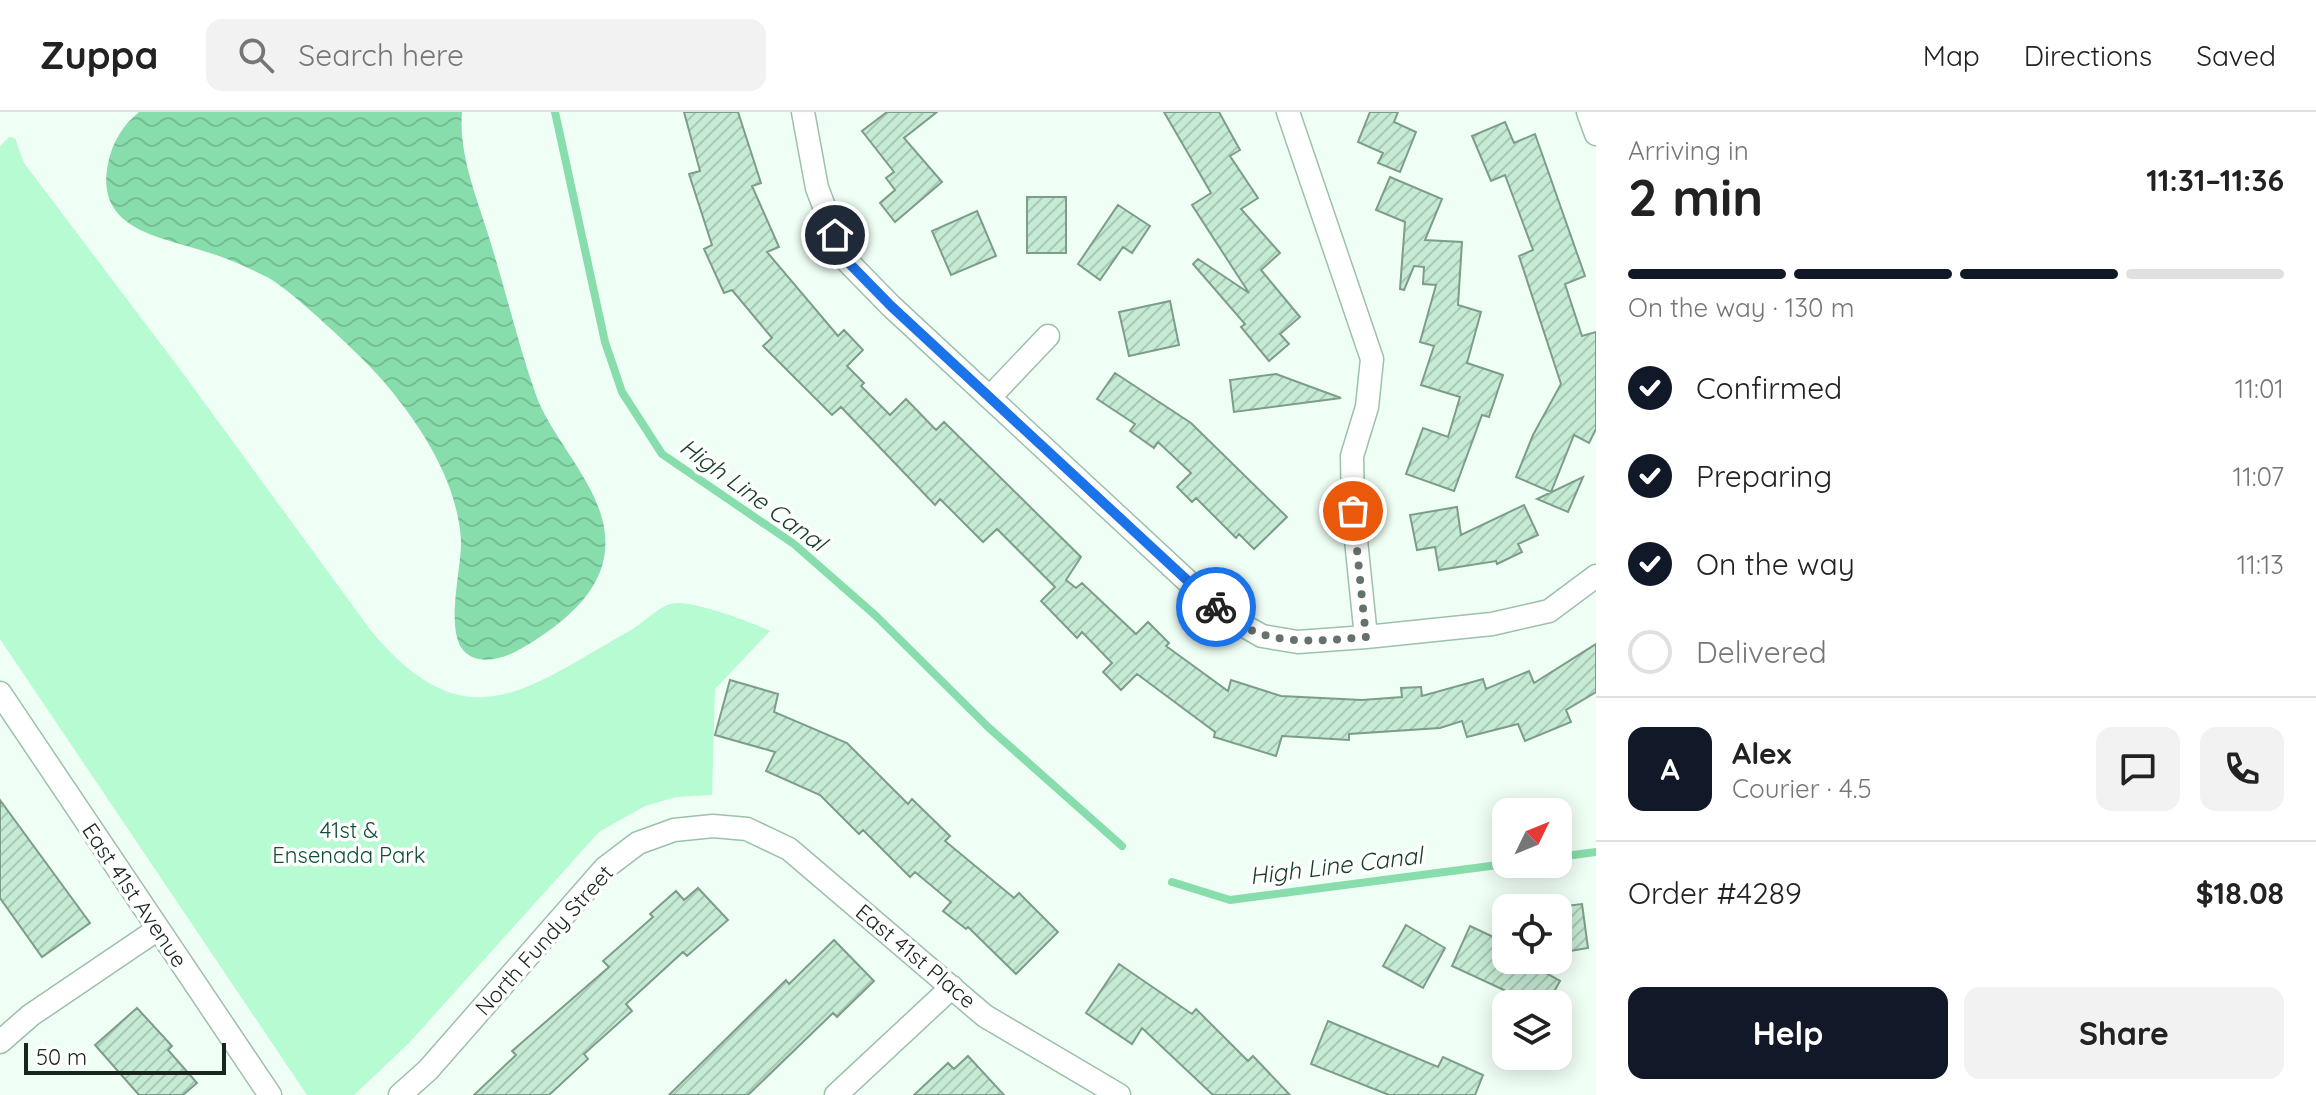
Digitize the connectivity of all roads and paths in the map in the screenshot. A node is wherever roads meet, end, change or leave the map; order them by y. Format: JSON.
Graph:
{"nodes":[{"id":1,"x":803,"y":112,"type":"edge"},
{"id":2,"x":1288,"y":112,"type":"edge"},
{"id":3,"x":1588,"y":112,"type":"edge"},
{"id":4,"x":1596,"y":134,"type":"edge"},
{"id":5,"x":1048,"y":336,"type":"dead end"},
{"id":6,"x":990,"y":397,"type":"junction"},
{"id":7,"x":1596,"y":576,"type":"edge"},
{"id":8,"x":1366,"y":637,"type":"junction"},
{"id":9,"x":0,"y":693,"type":"edge"},
{"id":10,"x":713,"y":826,"type":"joint"},
{"id":11,"x":158,"y":929,"type":"junction"},
{"id":12,"x":952,"y":987,"type":"junction"},
{"id":13,"x":0,"y":1042,"type":"edge"},
{"id":14,"x":270,"y":1095,"type":"edge"},
{"id":15,"x":400,"y":1095,"type":"edge"},
{"id":16,"x":836,"y":1095,"type":"edge"},
{"id":17,"x":1119,"y":1095,"type":"edge"}],
"edges":[{"from":1,"to":6,"type":"street"},
{"from":2,"to":8,"type":"street"},
{"from":3,"to":4,"type":"street"},
{"from":5,"to":6,"type":"street"},
{"from":6,"to":8,"type":"street"},
{"from":7,"to":8,"type":"street"},
{"from":9,"to":11,"type":"street","name":"East 41st Avenue"},
{"from":10,"to":12,"type":"street","name":"East 41st Place"},
{"from":10,"to":15,"type":"street","name":"North Fundy Street"},
{"from":11,"to":13,"type":"street"},
{"from":11,"to":14,"type":"street","name":"East 41st Avenue"},
{"from":12,"to":16,"type":"street"},
{"from":12,"to":17,"type":"street","name":"East 41st Place"}]}
